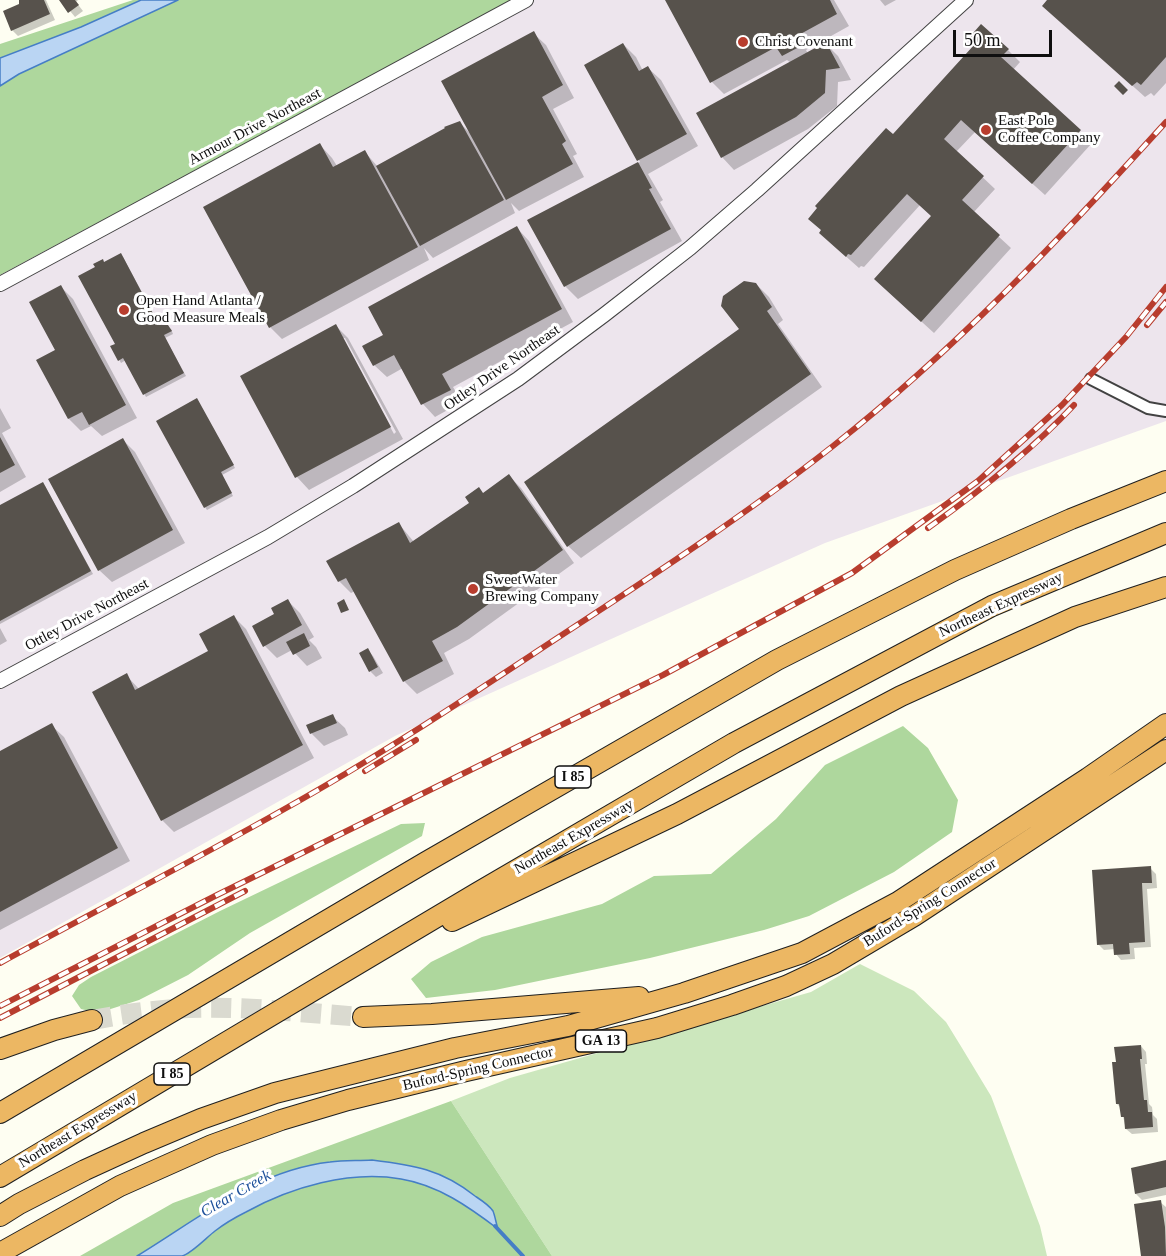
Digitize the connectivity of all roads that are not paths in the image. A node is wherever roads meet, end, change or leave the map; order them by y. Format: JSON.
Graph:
{"nodes":[{"id":1,"x":526,"y":0,"type":"edge"},
{"id":2,"x":966,"y":0,"type":"edge"},
{"id":3,"x":0,"y":284,"type":"edge"},
{"id":4,"x":1090,"y":379,"type":"dead end"},
{"id":5,"x":1166,"y":411,"type":"edge"},
{"id":6,"x":1166,"y":480,"type":"edge"},
{"id":7,"x":1166,"y":533,"type":"edge"},
{"id":8,"x":1166,"y":586,"type":"edge"},
{"id":9,"x":0,"y":681,"type":"edge"},
{"id":10,"x":1166,"y":724,"type":"edge"},
{"id":11,"x":1166,"y":750,"type":"edge"},
{"id":12,"x":344,"y":972,"type":"junction"},
{"id":13,"x":684,"y":993,"type":"junction"},
{"id":14,"x":363,"y":1017,"type":"tunnel mouth"},
{"id":15,"x":92,"y":1020,"type":"tunnel mouth"},
{"id":16,"x":0,"y":1049,"type":"edge"},
{"id":17,"x":0,"y":1113,"type":"edge"},
{"id":18,"x":0,"y":1177,"type":"edge"},
{"id":19,"x":0,"y":1216,"type":"edge"},
{"id":20,"x":0,"y":1253,"type":"edge"}],
"edges":[{"from":1,"to":3,"type":"street","name":"Armour Drive Northeast"},
{"from":2,"to":9,"type":"street","name":"Ottley Drive Northeast"},
{"from":4,"to":5,"type":"street"},
{"from":6,"to":17,"type":"highway","number":"I 85"},
{"from":7,"to":12,"type":"highway","name":"Northeast Expressway","number":"I 85"},
{"from":8,"to":12,"type":"highway"},
{"from":10,"to":13,"type":"highway","name":"Buford-Spring Connector","number":"GA 13"},
{"from":11,"to":20,"type":"highway","name":"Buford-Spring Connector","number":"GA 13"},
{"from":12,"to":18,"type":"highway","name":"Northeast Expressway","number":"I 85"},
{"from":13,"to":14,"type":"highway"},
{"from":13,"to":19,"type":"highway","name":"Buford-Spring Connector","number":"GA 13"},
{"from":15,"to":16,"type":"highway"}]}
